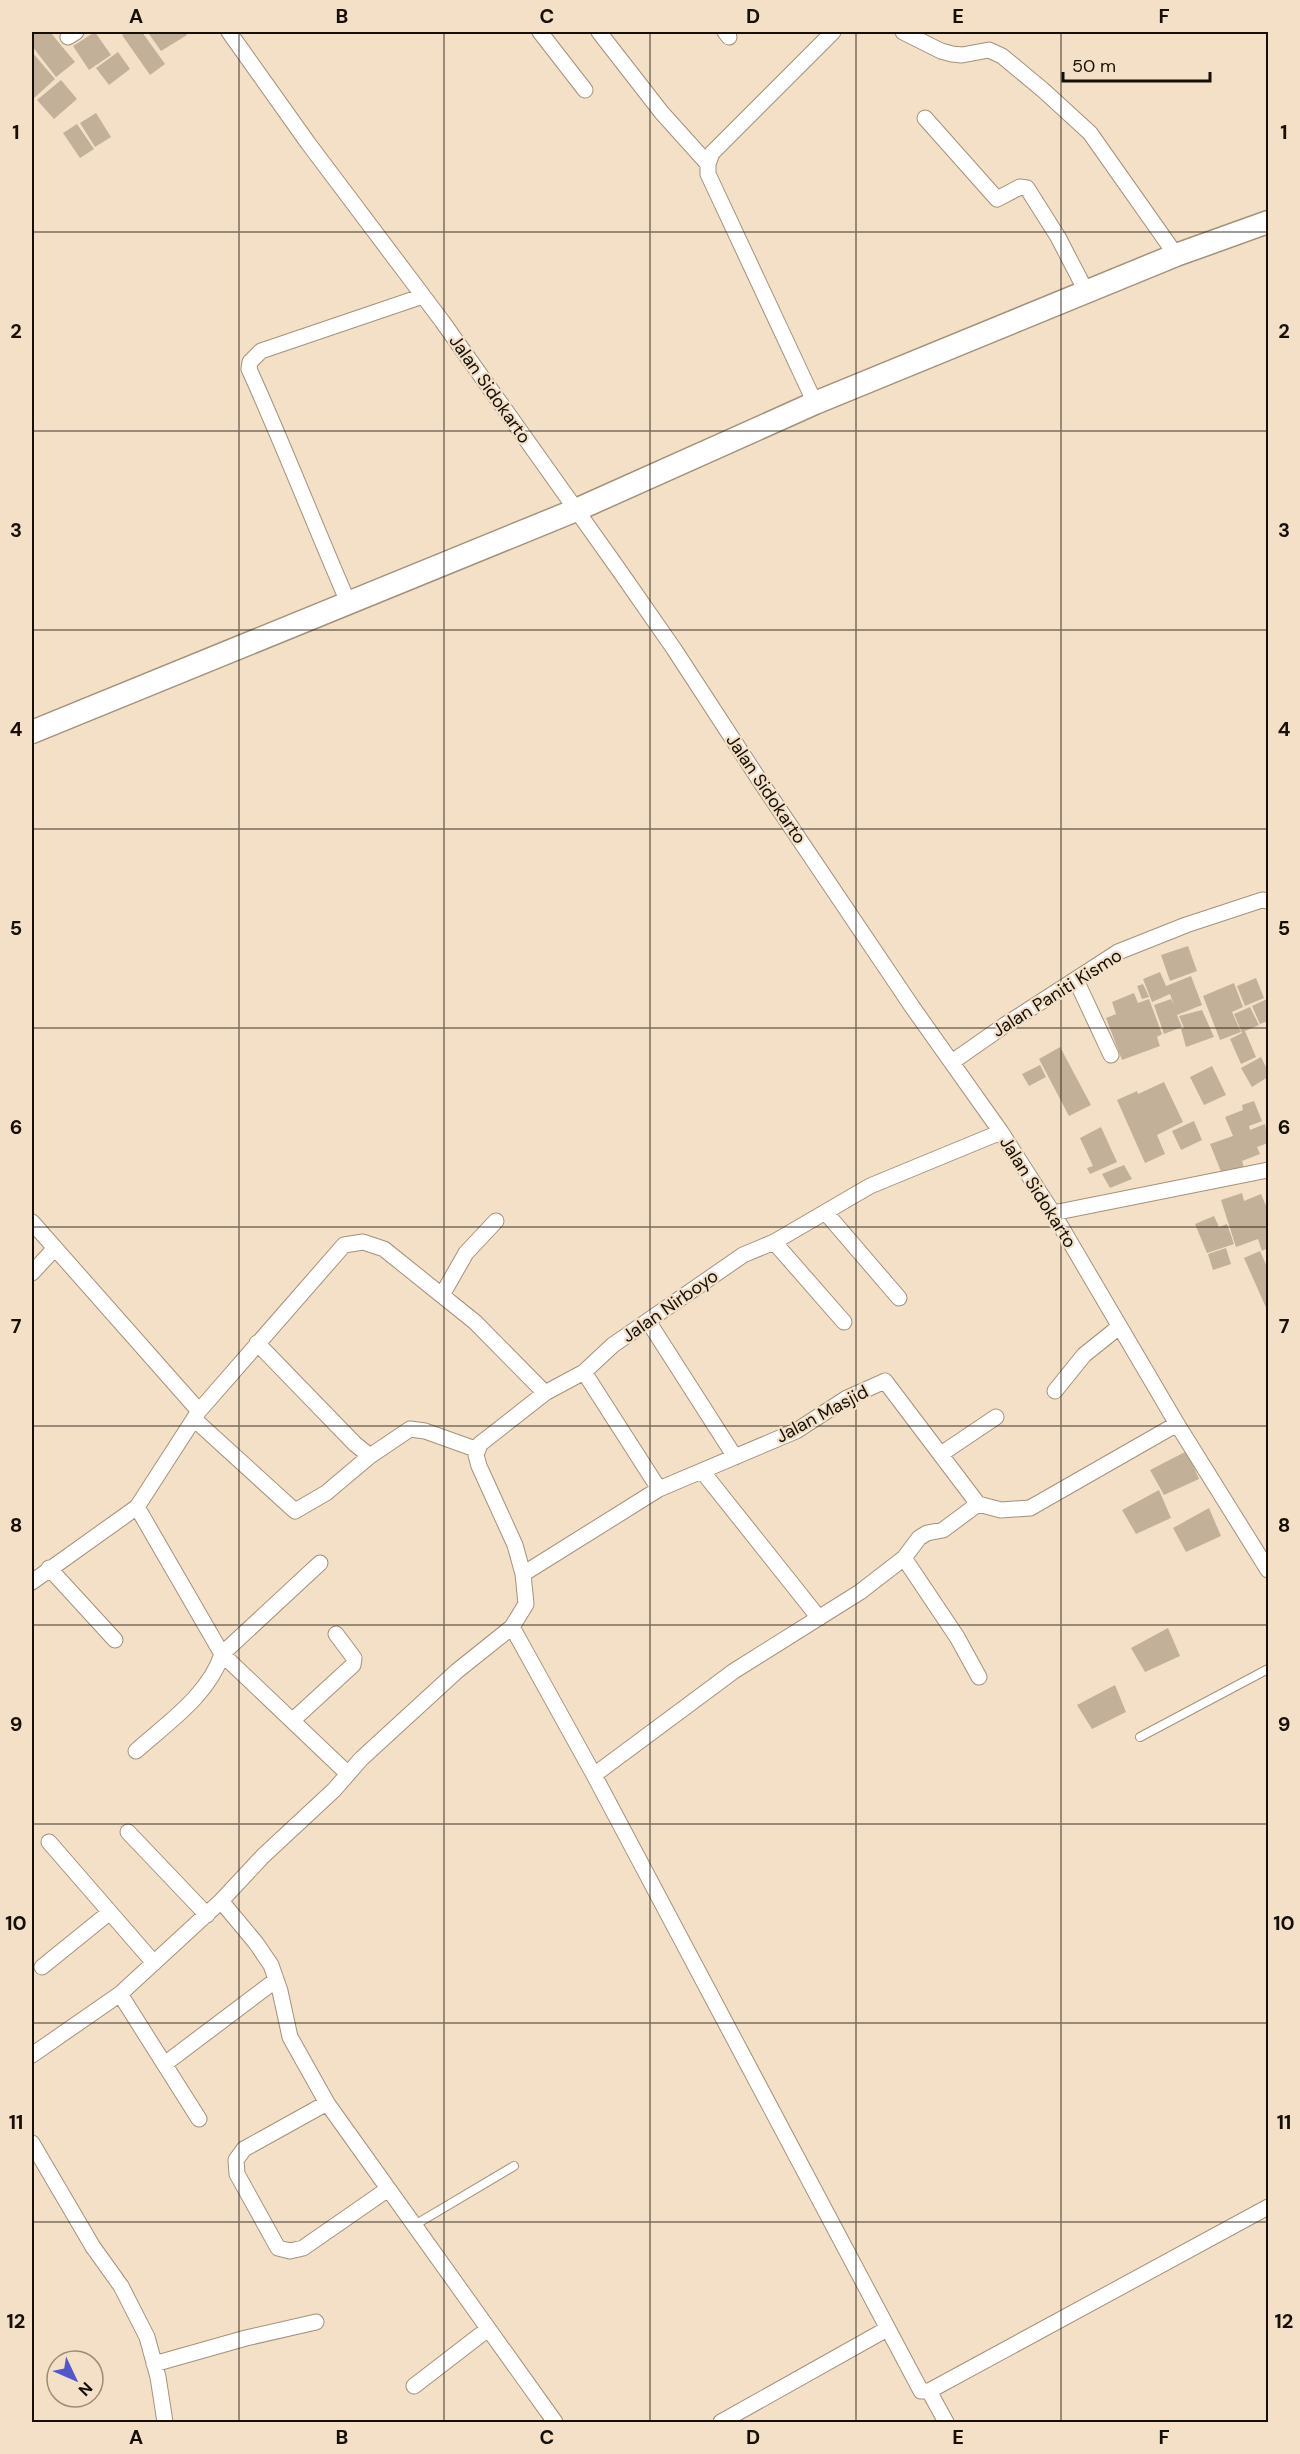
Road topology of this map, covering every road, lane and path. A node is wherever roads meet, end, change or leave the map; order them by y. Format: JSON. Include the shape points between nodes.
{"nodes":[{"id":1,"x":230,"y":32,"type":"edge"},
{"id":2,"x":540,"y":32,"type":"edge"},
{"id":3,"x":599,"y":32,"type":"edge"},
{"id":4,"x":832,"y":32,"type":"edge"},
{"id":5,"x":903,"y":32,"type":"edge"},
{"id":6,"x":585,"y":90,"type":"dead end"},
{"id":7,"x":924,"y":118,"type":"dead end"},
{"id":8,"x":708,"y":164,"type":"junction"},
{"id":9,"x":1269,"y":222,"type":"edge"},
{"id":10,"x":1176,"y":255,"type":"junction"},
{"id":11,"x":1087,"y":292,"type":"junction"},
{"id":12,"x":423,"y":296,"type":"junction"},
{"id":13,"x":815,"y":403,"type":"junction"},
{"id":14,"x":576,"y":510,"type":"junction"},
{"id":15,"x":348,"y":602,"type":"junction"},
{"id":16,"x":32,"y":732,"type":"edge"},
{"id":17,"x":1269,"y":901,"type":"edge"},
{"id":18,"x":1076,"y":980,"type":"junction"},
{"id":19,"x":1111,"y":1055,"type":"dead end"},
{"id":20,"x":952,"y":1062,"type":"junction"},
{"id":21,"x":1001,"y":1131,"type":"junction"},
{"id":22,"x":1269,"y":1170,"type":"edge"},
{"id":23,"x":826,"y":1213,"type":"junction"},
{"id":24,"x":1053,"y":1213,"type":"junction"},
{"id":25,"x":495,"y":1221,"type":"dead end"},
{"id":26,"x":32,"y":1222,"type":"edge"},
{"id":27,"x":774,"y":1242,"type":"junction"},
{"id":28,"x":55,"y":1248,"type":"junction"},
{"id":29,"x":32,"y":1273,"type":"edge"},
{"id":30,"x":442,"y":1295,"type":"junction"},
{"id":31,"x":899,"y":1298,"type":"dead end"},
{"id":32,"x":648,"y":1321,"type":"junction"},
{"id":33,"x":844,"y":1322,"type":"dead end"},
{"id":34,"x":1119,"y":1327,"type":"junction"},
{"id":35,"x":257,"y":1343,"type":"junction"},
{"id":36,"x":584,"y":1372,"type":"junction"},
{"id":37,"x":1055,"y":1390,"type":"dead end"},
{"id":38,"x":545,"y":1393,"type":"junction"},
{"id":39,"x":197,"y":1415,"type":"junction"},
{"id":40,"x":996,"y":1416,"type":"dead end"},
{"id":41,"x":1177,"y":1424,"type":"junction"},
{"id":42,"x":478,"y":1450,"type":"junction"},
{"id":43,"x":941,"y":1454,"type":"junction"},
{"id":44,"x":370,"y":1456,"type":"junction"},
{"id":45,"x":735,"y":1457,"type":"junction"},
{"id":46,"x":702,"y":1471,"type":"junction"},
{"id":47,"x":659,"y":1489,"type":"junction"},
{"id":48,"x":978,"y":1504,"type":"junction"},
{"id":49,"x":137,"y":1507,"type":"junction"},
{"id":50,"x":904,"y":1558,"type":"junction"},
{"id":51,"x":320,"y":1563,"type":"dead end"},
{"id":52,"x":49,"y":1568,"type":"junction"},
{"id":53,"x":1269,"y":1570,"type":"edge"},
{"id":54,"x":523,"y":1574,"type":"junction"},
{"id":55,"x":32,"y":1582,"type":"edge"},
{"id":56,"x":819,"y":1618,"type":"junction"},
{"id":57,"x":512,"y":1627,"type":"junction"},
{"id":58,"x":336,"y":1634,"type":"dead end"},
{"id":59,"x":115,"y":1640,"type":"dead end"},
{"id":60,"x":222,"y":1653,"type":"junction"},
{"id":61,"x":1269,"y":1669,"type":"edge"},
{"id":62,"x":979,"y":1677,"type":"dead end"},
{"id":63,"x":293,"y":1720,"type":"junction"},
{"id":64,"x":1140,"y":1737,"type":"dead end"},
{"id":65,"x":136,"y":1751,"type":"dead end"},
{"id":66,"x":347,"y":1773,"type":"junction"},
{"id":67,"x":594,"y":1775,"type":"junction"},
{"id":68,"x":128,"y":1832,"type":"dead end"},
{"id":69,"x":49,"y":1842,"type":"dead end"},
{"id":70,"x":222,"y":1901,"type":"junction"},
{"id":71,"x":110,"y":1912,"type":"junction"},
{"id":72,"x":207,"y":1915,"type":"junction"},
{"id":73,"x":154,"y":1963,"type":"junction"},
{"id":74,"x":42,"y":1967,"type":"dead end"},
{"id":75,"x":276,"y":1980,"type":"junction"},
{"id":76,"x":120,"y":1994,"type":"junction"},
{"id":77,"x":32,"y":2055,"type":"edge"},
{"id":78,"x":166,"y":2063,"type":"junction"},
{"id":79,"x":327,"y":2103,"type":"junction"},
{"id":80,"x":199,"y":2119,"type":"dead end"},
{"id":81,"x":32,"y":2143,"type":"edge"},
{"id":82,"x":514,"y":2166,"type":"dead end"},
{"id":83,"x":388,"y":2189,"type":"junction"},
{"id":84,"x":1269,"y":2207,"type":"edge"},
{"id":85,"x":413,"y":2226,"type":"junction"},
{"id":86,"x":316,"y":2322,"type":"dead end"},
{"id":87,"x":488,"y":2329,"type":"junction"},
{"id":88,"x":887,"y":2329,"type":"junction"},
{"id":89,"x":154,"y":2364,"type":"junction"},
{"id":90,"x":414,"y":2385,"type":"dead end"},
{"id":91,"x":929,"y":2391,"type":"junction"},
{"id":92,"x":165,"y":2422,"type":"edge"},
{"id":93,"x":555,"y":2422,"type":"edge"},
{"id":94,"x":721,"y":2422,"type":"edge"},
{"id":95,"x":946,"y":2422,"type":"edge"}],
"edges":[{"from":1,"to":12,"type":"street","name":"Jalan Sidokarto"},
{"from":2,"to":6,"type":"street"},
{"from":3,"to":8,"type":"street"},
{"from":4,"to":8,"type":"street","via":[[712,153]]},
{"from":5,"to":10,"type":"street","via":[[952,54],[989,50],[1044,90],[1090,133]]},
{"from":7,"to":11,"type":"street","via":[[997,199],[1027,188]]},
{"from":8,"to":13,"type":"street","via":[[708,174]]},
{"from":9,"to":10,"type":"main road"},
{"from":10,"to":11,"type":"main road"},
{"from":11,"to":13,"type":"main road"},
{"from":12,"to":14,"type":"street","name":"Jalan Sidokarto"},
{"from":12,"to":15,"type":"street","via":[[261,351],[250,362],[249,369]]},
{"from":13,"to":14,"type":"main road"},
{"from":14,"to":15,"type":"main road"},
{"from":14,"to":20,"type":"street","name":"Jalan Sidokarto"},
{"from":15,"to":16,"type":"main road"},
{"from":17,"to":18,"type":"street","name":"Jalan Paniti Kismo","via":[[1262,900],[1118,952]]},
{"from":18,"to":19,"type":"street"},
{"from":18,"to":20,"type":"street","name":"Jalan Paniti Kismo"},
{"from":20,"to":21,"type":"street","name":"Jalan Sidokarto"},
{"from":21,"to":23,"type":"street","name":"Jalan Nirboyo","via":[[870,1186]]},
{"from":21,"to":24,"type":"street","name":"Jalan Sidokarto"},
{"from":22,"to":24,"type":"street"},
{"from":23,"to":27,"type":"street","name":"Jalan Nirboyo"},
{"from":23,"to":31,"type":"street"},
{"from":24,"to":34,"type":"street","name":"Jalan Sidokarto"},
{"from":25,"to":30,"type":"street","via":[[466,1253]]},
{"from":26,"to":28,"type":"street"},
{"from":27,"to":32,"type":"street","name":"Jalan Nirboyo","via":[[743,1255]]},
{"from":27,"to":33,"type":"street"},
{"from":28,"to":29,"type":"street"},
{"from":28,"to":39,"type":"street"},
{"from":30,"to":35,"type":"street","via":[[384,1249],[363,1242],[344,1245]]},
{"from":30,"to":38,"type":"street","via":[[475,1322]]},
{"from":32,"to":36,"type":"street","name":"Jalan Nirboyo","via":[[613,1345]]},
{"from":32,"to":45,"type":"street"},
{"from":34,"to":37,"type":"street","via":[[1084,1355]]},
{"from":34,"to":41,"type":"street","name":"Jalan Sidokarto"},
{"from":35,"to":39,"type":"street"},
{"from":35,"to":44,"type":"street"},
{"from":36,"to":38,"type":"street","name":"Jalan Nirboyo"},
{"from":36,"to":47,"type":"street"},
{"from":38,"to":42,"type":"street","name":"Jalan Nirboyo","via":[[480,1444]]},
{"from":39,"to":44,"type":"street","via":[[295,1511],[326,1493]]},
{"from":39,"to":49,"type":"street"},
{"from":40,"to":43,"type":"street"},
{"from":41,"to":48,"type":"street","via":[[1030,1508],[1001,1509]]},
{"from":41,"to":53,"type":"street","name":"Jalan Sidokarto"},
{"from":42,"to":44,"type":"street","via":[[410,1429]]},
{"from":42,"to":54,"type":"street","via":[[479,1466],[515,1545]]},
{"from":43,"to":45,"type":"street","name":"Jalan Masjid","via":[[885,1381],[847,1398],[796,1431]]},
{"from":43,"to":48,"type":"street","name":"Jalan Masjid"},
{"from":45,"to":46,"type":"street","name":"Jalan Masjid"},
{"from":46,"to":47,"type":"street","name":"Jalan Masjid"},
{"from":46,"to":56,"type":"street"},
{"from":47,"to":54,"type":"street","name":"Jalan Masjid"},
{"from":48,"to":50,"type":"street","via":[[943,1530],[919,1538]]},
{"from":49,"to":52,"type":"street"},
{"from":49,"to":60,"type":"street"},
{"from":50,"to":56,"type":"street"},
{"from":50,"to":62,"type":"street"},
{"from":51,"to":60,"type":"street"},
{"from":52,"to":55,"type":"street"},
{"from":52,"to":59,"type":"street"},
{"from":54,"to":57,"type":"street","via":[[526,1604]]},
{"from":56,"to":67,"type":"street","via":[[734,1671]]},
{"from":57,"to":66,"type":"street","via":[[415,1708]]},
{"from":57,"to":67,"type":"street"},
{"from":58,"to":63,"type":"street","via":[[354,1658],[353,1665]]},
{"from":60,"to":63,"type":"street"},
{"from":60,"to":65,"type":"street","via":[[205,1688]]},
{"from":61,"to":64,"type":"lane"},
{"from":63,"to":66,"type":"street"},
{"from":66,"to":70,"type":"street"},
{"from":67,"to":88,"type":"street"},
{"from":68,"to":72,"type":"street"},
{"from":69,"to":71,"type":"street"},
{"from":70,"to":72,"type":"street"},
{"from":70,"to":75,"type":"street","via":[[256,1943]]},
{"from":71,"to":73,"type":"street"},
{"from":71,"to":74,"type":"street"},
{"from":72,"to":73,"type":"street"},
{"from":73,"to":76,"type":"street"},
{"from":75,"to":78,"type":"street"},
{"from":75,"to":79,"type":"street","via":[[290,2037]]},
{"from":76,"to":77,"type":"street"},
{"from":76,"to":78,"type":"street"},
{"from":78,"to":80,"type":"street"},
{"from":79,"to":83,"type":"street"},
{"from":79,"to":83,"type":"street","via":[[244,2149],[236,2160],[237,2174],[278,2248],[303,2248]]},
{"from":81,"to":89,"type":"street","via":[[93,2247],[121,2286],[147,2337]]},
{"from":82,"to":85,"type":"lane"},
{"from":83,"to":85,"type":"street"},
{"from":84,"to":91,"type":"street"},
{"from":85,"to":87,"type":"street"},
{"from":86,"to":89,"type":"street"},
{"from":87,"to":90,"type":"street"},
{"from":87,"to":93,"type":"street"},
{"from":88,"to":91,"type":"street","via":[[921,2391]]},
{"from":88,"to":94,"type":"street"},
{"from":89,"to":92,"type":"street"},
{"from":91,"to":95,"type":"street"}]}
